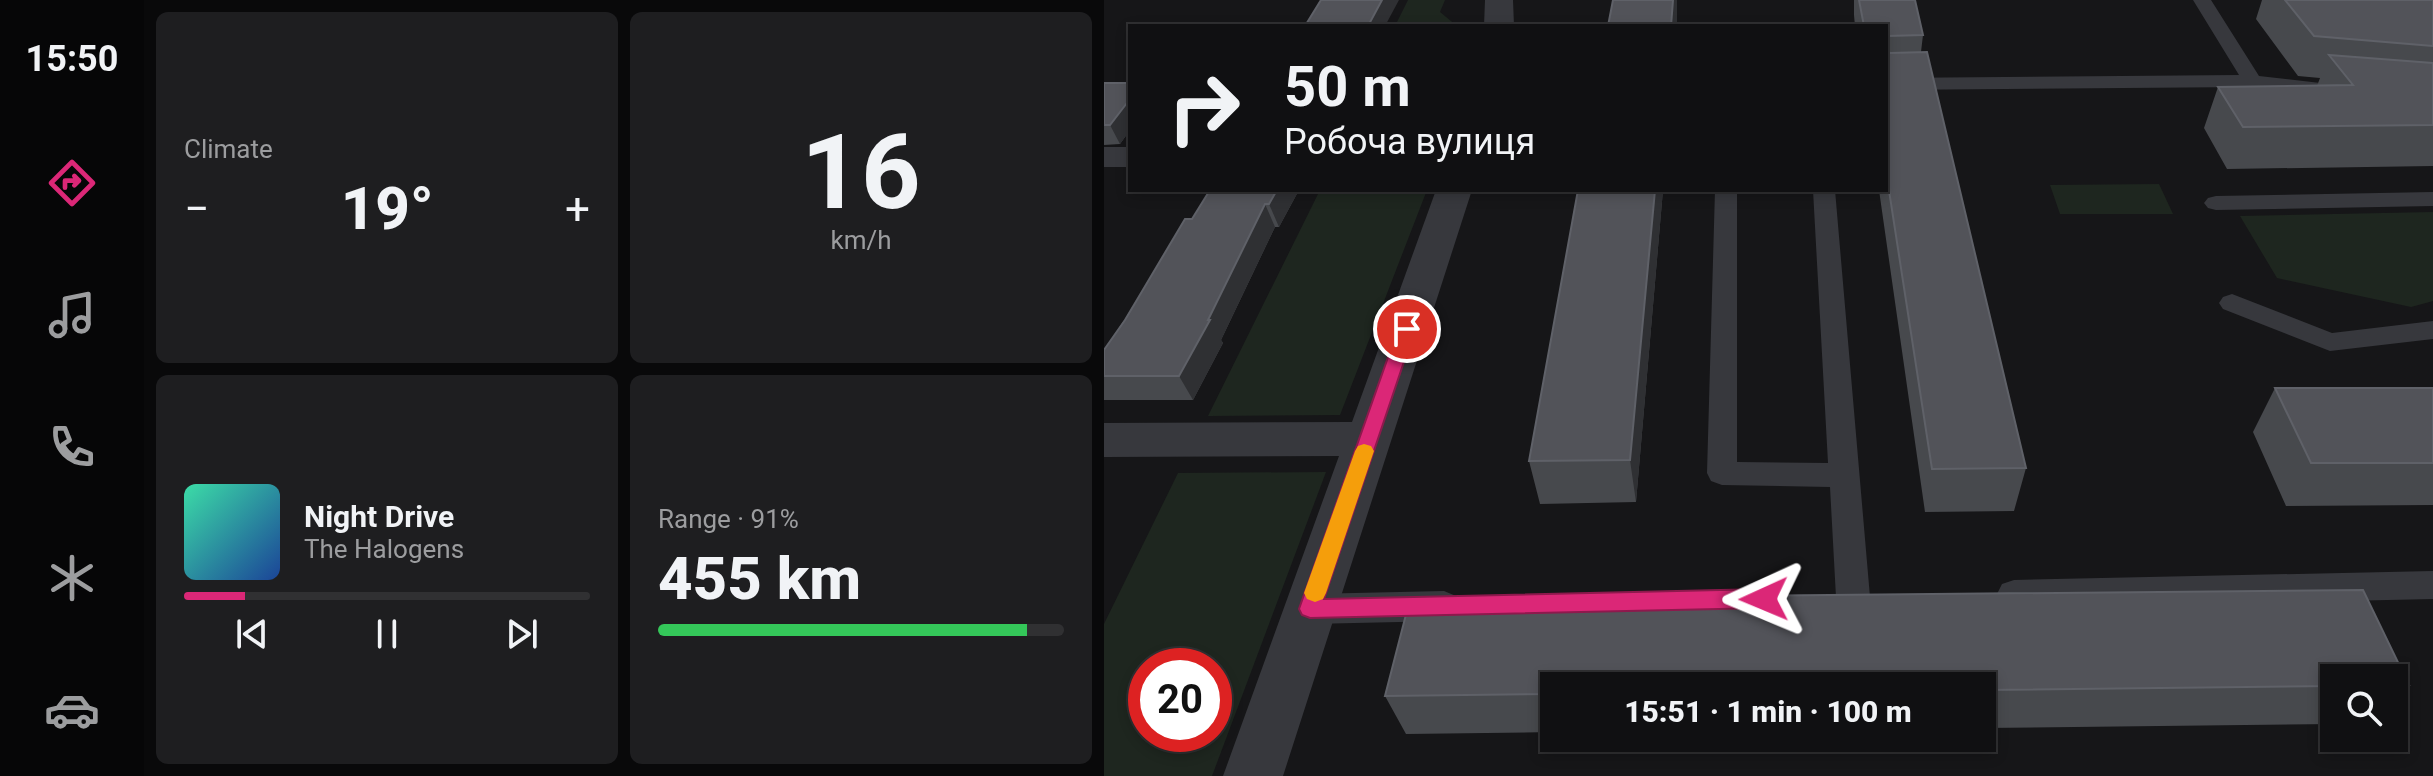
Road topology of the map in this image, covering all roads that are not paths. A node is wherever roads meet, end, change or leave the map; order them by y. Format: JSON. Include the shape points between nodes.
{"nodes":[{"id":1,"x":1499,"y":0,"type":"edge"},
{"id":2,"x":2202,"y":0,"type":"edge"},
{"id":3,"x":1499,"y":24,"type":"edge"},
{"id":4,"x":1888,"y":84,"type":"edge"},
{"id":5,"x":2257,"y":88,"type":"junction"},
{"id":6,"x":2346,"y":91,"type":"edge"},
{"id":7,"x":1104,"y":157,"type":"edge"},
{"id":8,"x":1128,"y":157,"type":"edge"},
{"id":9,"x":1453,"y":192,"type":"edge"},
{"id":10,"x":1726,"y":192,"type":"edge"},
{"id":11,"x":1824,"y":192,"type":"edge"},
{"id":12,"x":2433,"y":199,"type":"edge"},
{"id":13,"x":2216,"y":203,"type":"dead end"},
{"id":14,"x":2232,"y":303,"type":"dead end"},
{"id":15,"x":2433,"y":330,"type":"edge"},
{"id":16,"x":1368,"y":439,"type":"junction"},
{"id":17,"x":1104,"y":440,"type":"edge"},
{"id":18,"x":1845,"y":475,"type":"junction"},
{"id":19,"x":2432,"y":587,"type":"edge"},
{"id":20,"x":1978,"y":594,"type":"edge"},
{"id":21,"x":1853,"y":597,"type":"edge"},
{"id":22,"x":1469,"y":605,"type":"edge"},
{"id":23,"x":1310,"y":609,"type":"junction"},
{"id":24,"x":1253,"y":776,"type":"edge"}],
"edges":[{"from":1,"to":3,"type":"street"},
{"from":2,"to":5,"type":"lane"},
{"from":4,"to":5,"type":"lane"},
{"from":5,"to":6,"type":"lane"},
{"from":7,"to":8,"type":"street"},
{"from":9,"to":16,"type":"street"},
{"from":10,"to":18,"type":"lane","via":[[1722,473]]},
{"from":11,"to":18,"type":"lane"},
{"from":12,"to":13,"type":"lane"},
{"from":14,"to":15,"type":"lane","via":[[2330,342]]},
{"from":16,"to":17,"type":"street"},
{"from":16,"to":23,"type":"street"},
{"from":18,"to":21,"type":"lane"},
{"from":19,"to":20,"type":"lane"},
{"from":22,"to":23,"type":"lane"},
{"from":23,"to":24,"type":"street"}]}
